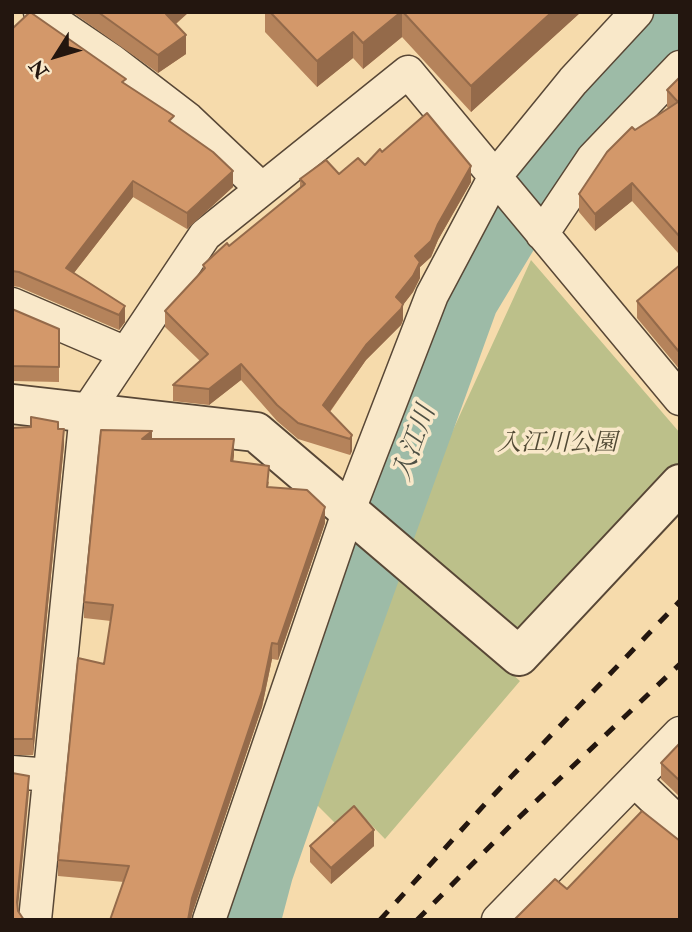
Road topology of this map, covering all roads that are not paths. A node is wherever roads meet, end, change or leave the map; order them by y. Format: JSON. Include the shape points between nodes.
{"nodes":[{"id":1,"x":40,"y":12,"type":"edge"},
{"id":2,"x":637,"y":12,"type":"edge"},
{"id":3,"x":680,"y":67,"type":"edge"},
{"id":4,"x":499,"y":184,"type":"junction"},
{"id":5,"x":262,"y":189,"type":"junction"},
{"id":6,"x":542,"y":234,"type":"junction"},
{"id":7,"x":12,"y":304,"type":"edge"},
{"id":8,"x":126,"y":353,"type":"junction"},
{"id":9,"x":680,"y":399,"type":"edge"},
{"id":10,"x":12,"y":404,"type":"edge"},
{"id":11,"x":86,"y":413,"type":"junction"},
{"id":12,"x":680,"y":484,"type":"edge"},
{"id":13,"x":351,"y":512,"type":"junction"},
{"id":14,"x":680,"y":733,"type":"edge"},
{"id":15,"x":12,"y":772,"type":"edge"},
{"id":16,"x":50,"y":775,"type":"junction"},
{"id":17,"x":634,"y":780,"type":"junction"},
{"id":18,"x":680,"y":824,"type":"edge"},
{"id":19,"x":36,"y":920,"type":"edge"},
{"id":20,"x":209,"y":920,"type":"edge"},
{"id":21,"x":498,"y":920,"type":"edge"}],
"edges":[{"from":1,"to":5,"type":"street","via":[[188,119]]},
{"from":2,"to":4,"type":"street","via":[[573,81]]},
{"from":3,"to":6,"type":"street","via":[[593,158]]},
{"from":4,"to":5,"type":"street","via":[[408,72]]},
{"from":4,"to":6,"type":"street"},
{"from":4,"to":13,"type":"street","via":[[432,295]]},
{"from":5,"to":8,"type":"street","via":[[205,234]]},
{"from":6,"to":9,"type":"street"},
{"from":7,"to":8,"type":"street"},
{"from":8,"to":11,"type":"street"},
{"from":10,"to":11,"type":"street"},
{"from":11,"to":13,"type":"street","via":[[256,432]]},
{"from":11,"to":16,"type":"street"},
{"from":12,"to":13,"type":"street","via":[[519,656]]},
{"from":13,"to":20,"type":"street"},
{"from":14,"to":17,"type":"street"},
{"from":15,"to":16,"type":"street"},
{"from":16,"to":19,"type":"street"},
{"from":17,"to":18,"type":"street"},
{"from":17,"to":21,"type":"street"}]}
